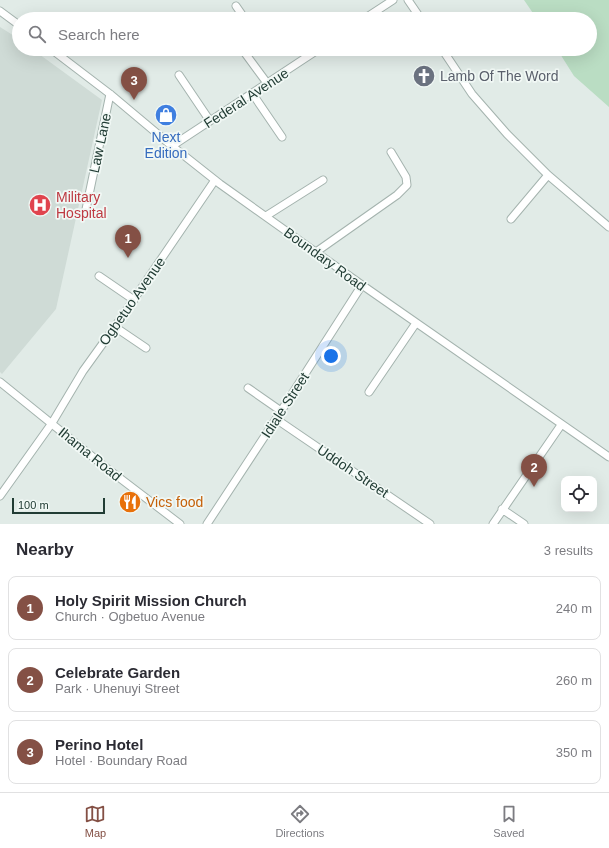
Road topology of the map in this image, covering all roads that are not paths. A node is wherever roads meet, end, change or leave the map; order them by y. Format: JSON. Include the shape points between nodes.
{"nodes":[{"id":1,"x":393,"y":0,"type":"edge"},
{"id":2,"x":408,"y":0,"type":"edge"},
{"id":3,"x":236,"y":6,"type":"dead end"},
{"id":4,"x":0,"y":11,"type":"edge"},
{"id":5,"x":241,"y":12,"type":"edge"},
{"id":6,"x":375,"y":12,"type":"edge"},
{"id":7,"x":416,"y":12,"type":"edge"},
{"id":8,"x":12,"y":20,"type":"edge"},
{"id":9,"x":60,"y":56,"type":"edge"},
{"id":10,"x":247,"y":56,"type":"edge"},
{"id":11,"x":309,"y":56,"type":"edge"},
{"id":12,"x":447,"y":56,"type":"edge"},
{"id":13,"x":179,"y":75,"type":"dead end"},
{"id":14,"x":267,"y":83,"type":"junction"},
{"id":15,"x":252,"y":93,"type":"junction"},
{"id":16,"x":110,"y":94,"type":"junction"},
{"id":17,"x":210,"y":121,"type":"junction"},
{"id":18,"x":282,"y":137,"type":"dead end"},
{"id":19,"x":172,"y":146,"type":"junction"},
{"id":20,"x":391,"y":152,"type":"dead end"},
{"id":21,"x":548,"y":175,"type":"junction"},
{"id":22,"x":215,"y":180,"type":"junction"},
{"id":23,"x":323,"y":180,"type":"dead end"},
{"id":24,"x":85,"y":214,"type":"dead end"},
{"id":25,"x":266,"y":216,"type":"junction"},
{"id":26,"x":511,"y":219,"type":"dead end"},
{"id":27,"x":609,"y":226,"type":"edge"},
{"id":28,"x":316,"y":252,"type":"junction"},
{"id":29,"x":99,"y":276,"type":"dead end"},
{"id":30,"x":362,"y":285,"type":"junction"},
{"id":31,"x":134,"y":300,"type":"junction"},
{"id":32,"x":416,"y":323,"type":"junction"},
{"id":33,"x":115,"y":327,"type":"junction"},
{"id":34,"x":146,"y":348,"type":"dead end"},
{"id":35,"x":0,"y":382,"type":"edge"},
{"id":36,"x":248,"y":388,"type":"dead end"},
{"id":37,"x":369,"y":392,"type":"dead end"},
{"id":38,"x":281,"y":411,"type":"junction"},
{"id":39,"x":276,"y":420,"type":"junction"},
{"id":40,"x":52,"y":423,"type":"junction"},
{"id":41,"x":561,"y":425,"type":"junction"},
{"id":42,"x":609,"y":457,"type":"edge"},
{"id":43,"x":0,"y":496,"type":"edge"},
{"id":44,"x":502,"y":509,"type":"junction"},
{"id":45,"x":180,"y":524,"type":"edge"},
{"id":46,"x":207,"y":524,"type":"edge"},
{"id":47,"x":430,"y":524,"type":"edge"},
{"id":48,"x":493,"y":524,"type":"edge"},
{"id":49,"x":524,"y":524,"type":"edge"}],
"edges":[{"from":1,"to":6,"type":"street"},
{"from":2,"to":7,"type":"street"},
{"from":3,"to":5,"type":"street"},
{"from":4,"to":8,"type":"street"},
{"from":9,"to":16,"type":"street","name":"Boundary Road"},
{"from":10,"to":14,"type":"street"},
{"from":11,"to":14,"type":"street","name":"Federal Avenue"},
{"from":12,"to":21,"type":"street","via":[[472,94]]},
{"from":13,"to":17,"type":"street"},
{"from":14,"to":15,"type":"street","name":"Federal Avenue"},
{"from":15,"to":17,"type":"street","name":"Federal Avenue"},
{"from":15,"to":18,"type":"street"},
{"from":16,"to":19,"type":"street","name":"Boundary Road"},
{"from":16,"to":24,"type":"street","name":"Law Lane"},
{"from":17,"to":19,"type":"street","name":"Federal Avenue"},
{"from":19,"to":22,"type":"street","name":"Boundary Road"},
{"from":20,"to":28,"type":"street","via":[[406,177],[407,185],[397,195]]},
{"from":21,"to":26,"type":"street"},
{"from":21,"to":27,"type":"street"},
{"from":22,"to":25,"type":"street","name":"Boundary Road"},
{"from":22,"to":31,"type":"street","name":"Ogbetuo Avenue"},
{"from":23,"to":25,"type":"street"},
{"from":25,"to":28,"type":"street","name":"Boundary Road"},
{"from":28,"to":30,"type":"street","name":"Boundary Road"},
{"from":29,"to":31,"type":"street"},
{"from":30,"to":32,"type":"street","name":"Boundary Road"},
{"from":30,"to":38,"type":"street","name":"Idiale Street"},
{"from":31,"to":33,"type":"street","name":"Ogbetuo Avenue"},
{"from":32,"to":37,"type":"street"},
{"from":32,"to":41,"type":"street","name":"Boundary Road"},
{"from":33,"to":34,"type":"street"},
{"from":33,"to":40,"type":"street","name":"Ogbetuo Avenue","via":[[83,371]]},
{"from":35,"to":40,"type":"street","name":"Ihama Road"},
{"from":36,"to":38,"type":"street"},
{"from":38,"to":39,"type":"street","name":"Idiale Street"},
{"from":39,"to":46,"type":"street","name":"Idiale Street"},
{"from":39,"to":47,"type":"street","name":"Uddoh Street"},
{"from":40,"to":43,"type":"street","name":"Ogbetuo Avenue"},
{"from":40,"to":45,"type":"street","name":"Ihama Road"},
{"from":41,"to":42,"type":"street","name":"Boundary Road"},
{"from":41,"to":44,"type":"street"},
{"from":44,"to":48,"type":"street"},
{"from":44,"to":49,"type":"street"}]}
